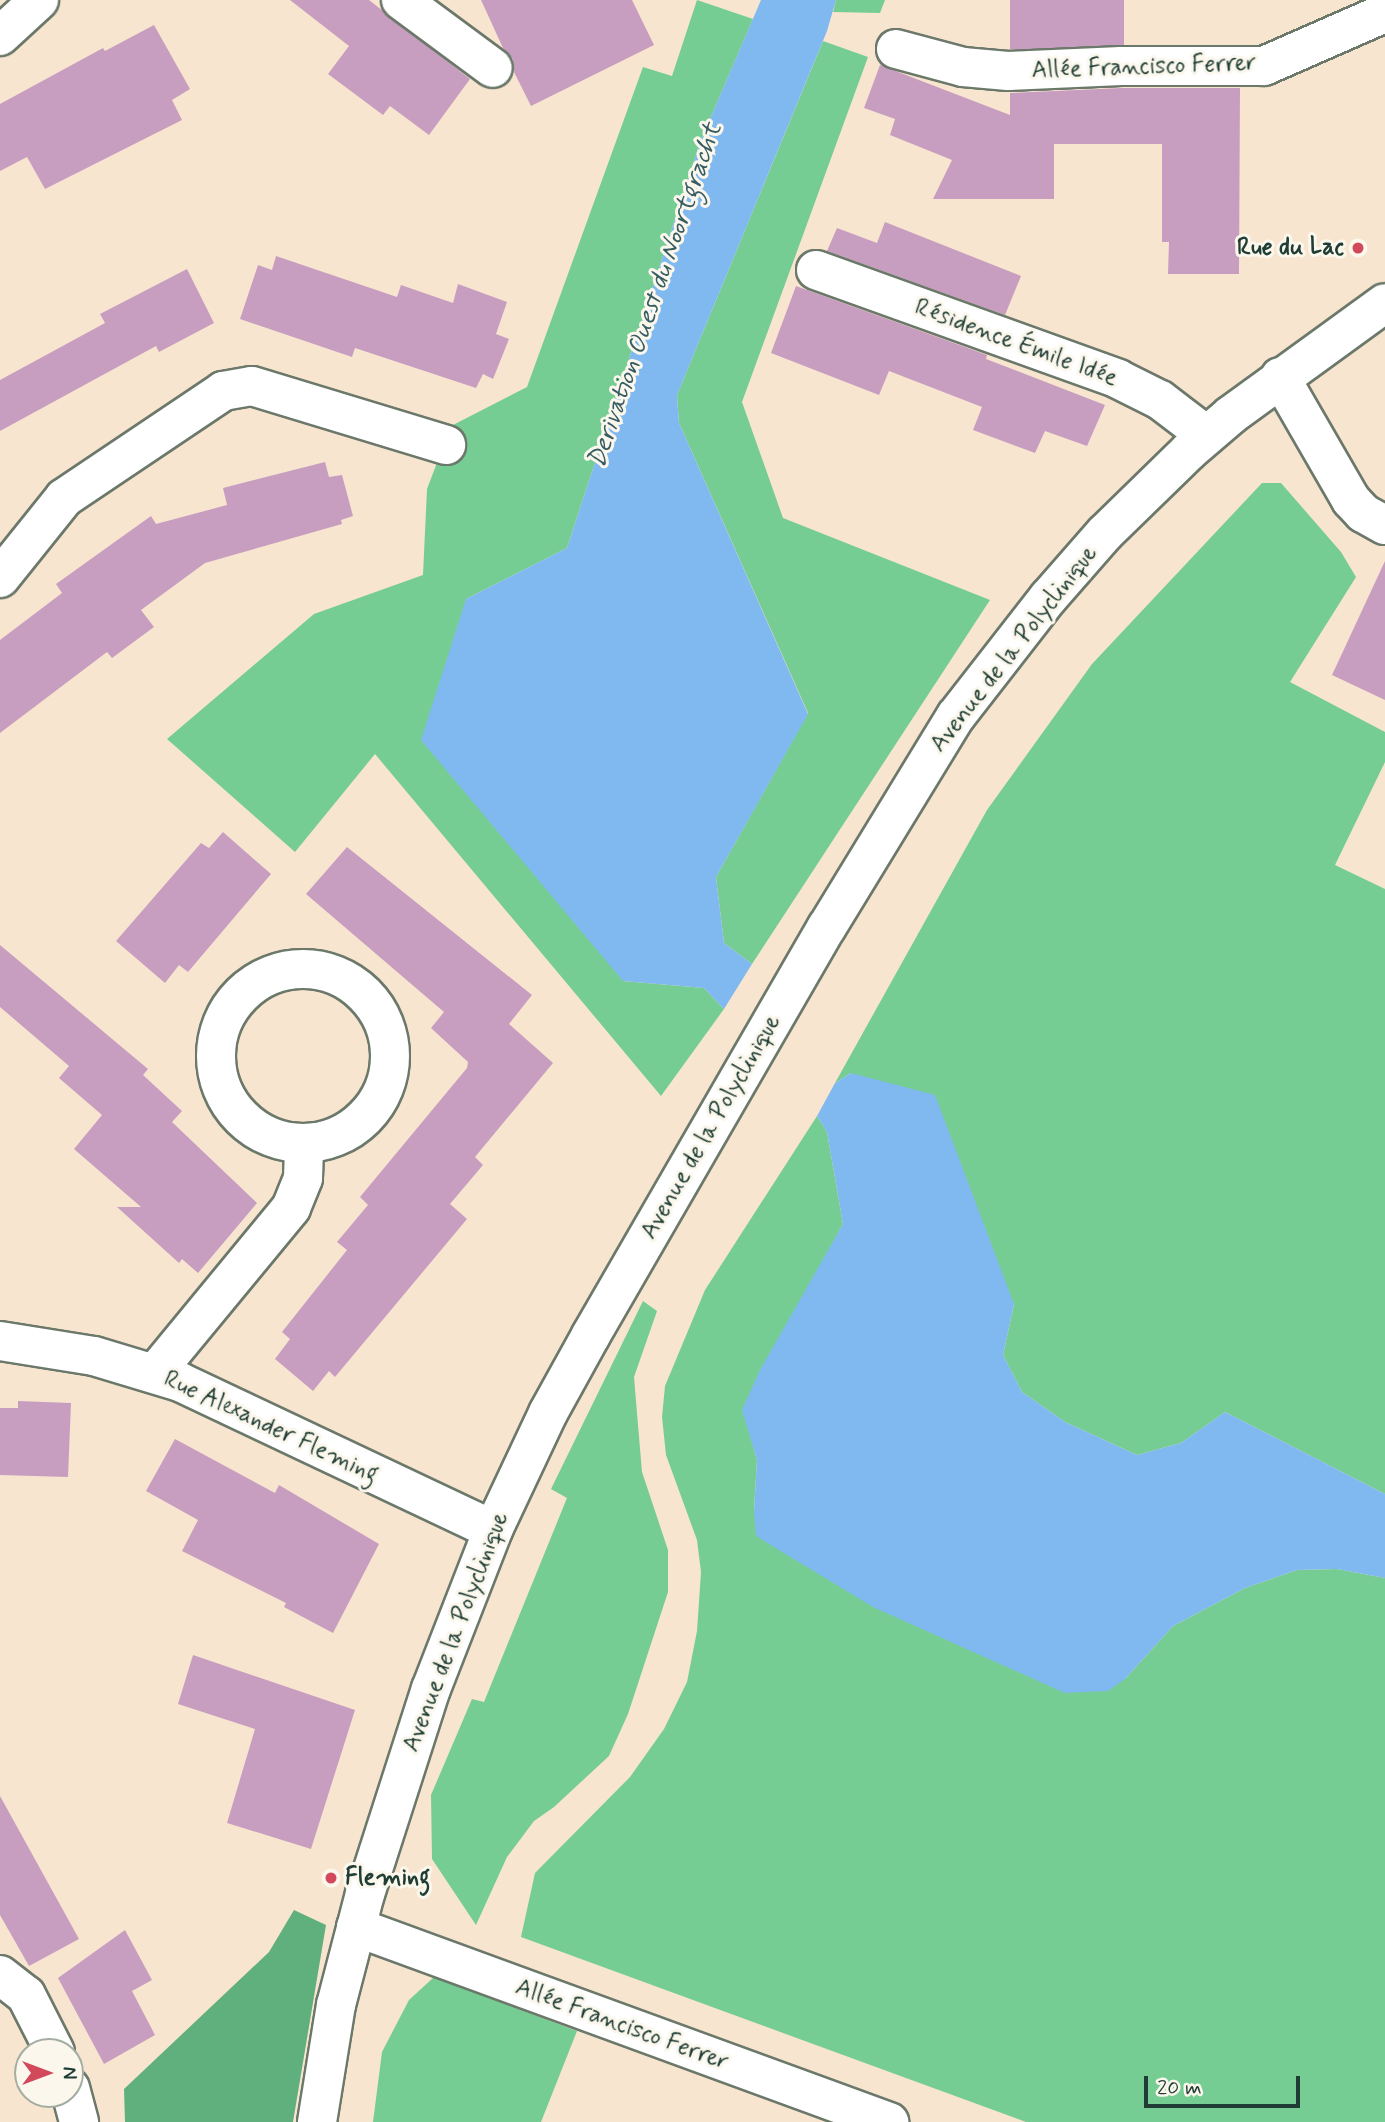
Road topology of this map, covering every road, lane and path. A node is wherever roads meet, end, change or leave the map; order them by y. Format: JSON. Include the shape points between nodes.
{"nodes":[{"id":1,"x":39,"y":0,"type":"edge"},
{"id":2,"x":401,"y":0,"type":"edge"},
{"id":3,"x":1385,"y":13,"type":"edge"},
{"id":4,"x":0,"y":36,"type":"edge"},
{"id":5,"x":896,"y":49,"type":"dead end"},
{"id":6,"x":493,"y":68,"type":"dead end"},
{"id":7,"x":816,"y":270,"type":"dead end"},
{"id":8,"x":1385,"y":303,"type":"edge"},
{"id":9,"x":1280,"y":377,"type":"junction"},
{"id":10,"x":1206,"y":435,"type":"junction"},
{"id":11,"x":446,"y":445,"type":"dead end"},
{"id":12,"x":1385,"y":524,"type":"edge"},
{"id":13,"x":0,"y":578,"type":"edge"},
{"id":14,"x":304,"y":1143,"type":"junction"},
{"id":15,"x":0,"y":1341,"type":"edge"},
{"id":16,"x":155,"y":1373,"type":"junction"},
{"id":17,"x":493,"y":1530,"type":"junction"},
{"id":18,"x":356,"y":1927,"type":"junction"},
{"id":19,"x":0,"y":1975,"type":"edge"},
{"id":20,"x":48,"y":2038,"type":"edge"},
{"id":21,"x":317,"y":2122,"type":"edge"},
{"id":22,"x":889,"y":2122,"type":"edge"}],
"edges":[{"from":1,"to":4,"type":"street"},
{"from":2,"to":6,"type":"street"},
{"from":3,"to":5,"type":"street","name":"Allée Francisco Ferrer","via":[[1264,66],[1008,71],[963,68]]},
{"from":7,"to":10,"type":"street","name":"Résidence Émile Idée","via":[[1118,379],[1160,400]]},
{"from":8,"to":9,"type":"street","name":"Avenue de la Polyclinique"},
{"from":9,"to":10,"type":"street","name":"Avenue de la Polyclinique"},
{"from":9,"to":12,"type":"street","via":[[1352,500],[1363,513]]},
{"from":10,"to":17,"type":"street","name":"Avenue de la Polyclinique","via":[[1125,511],[1048,598],[936,747],[591,1335]]},
{"from":11,"to":13,"type":"street","via":[[265,389],[252,386],[223,391],[64,498]]},
{"from":14,"to":14,"type":"street","via":[[340,1135],[368,1113],[386,1082],[389,1046],[378,1013],[354,986],[321,972],[297,970],[262,979],[235,1002],[223,1022],[216,1057],[223,1090],[242,1119],[271,1137]]},
{"from":14,"to":16,"type":"street","via":[[303,1178],[291,1208]]},
{"from":15,"to":16,"type":"street","name":"Rue Alexander Fleming","via":[[58,1349]]},
{"from":16,"to":17,"type":"street","name":"Rue Alexander Fleming","via":[[235,1406]]},
{"from":17,"to":18,"type":"street","name":"Avenue de la Polyclinique","via":[[418,1729]]},
{"from":18,"to":21,"type":"street","name":"Avenue de la Polyclinique","via":[[336,2005]]},
{"from":18,"to":22,"type":"street","name":"Allée Francisco Ferrer"},
{"from":19,"to":20,"type":"street","via":[[26,1995]]}]}
